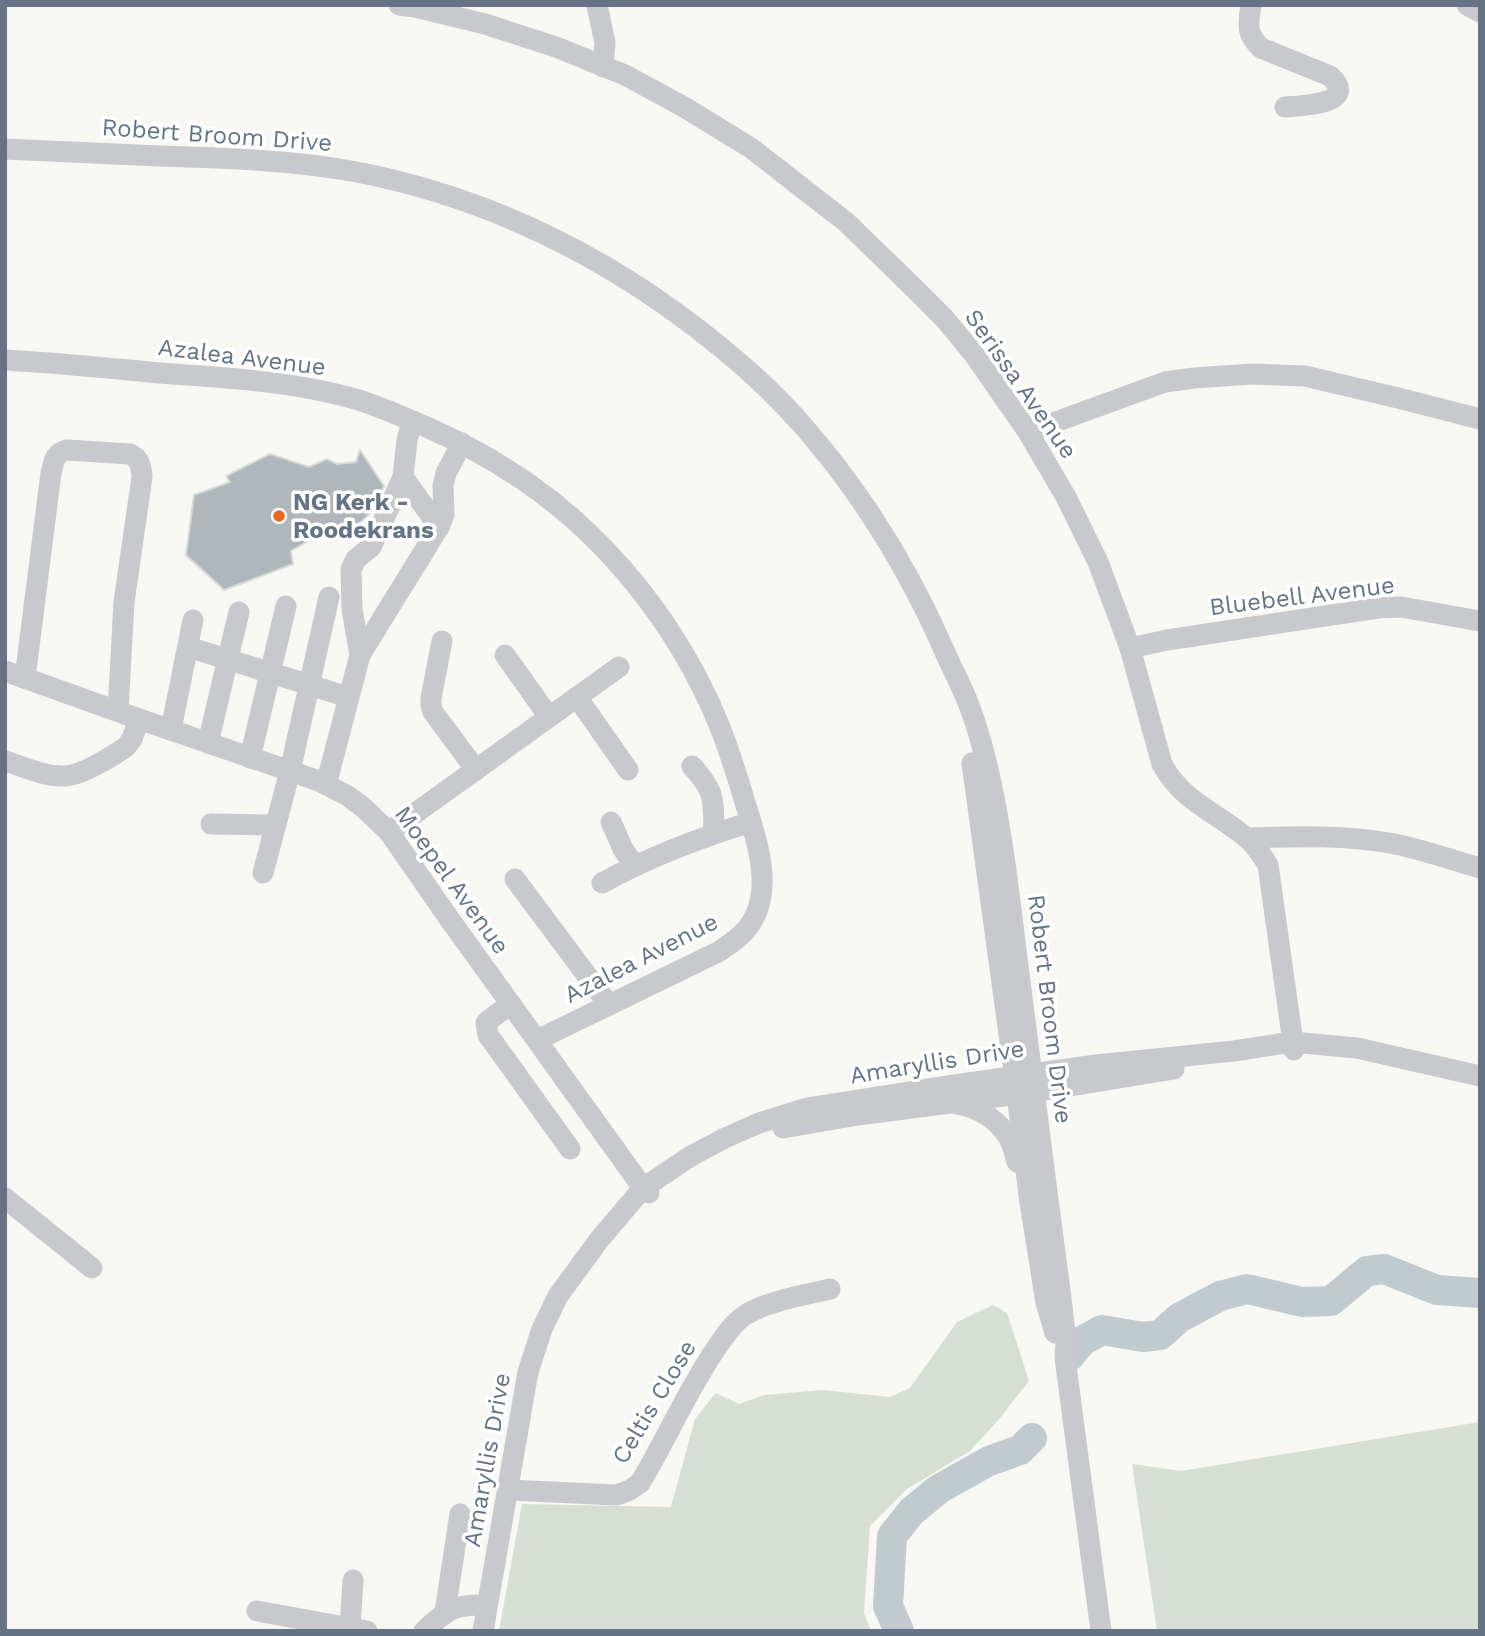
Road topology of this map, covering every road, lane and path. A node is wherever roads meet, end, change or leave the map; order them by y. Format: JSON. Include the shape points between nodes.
{"nodes":[{"id":1,"x":399,"y":5,"type":"edge"},
{"id":2,"x":597,"y":5,"type":"edge"},
{"id":3,"x":1251,"y":5,"type":"edge"},
{"id":4,"x":1467,"y":5,"type":"edge"},
{"id":5,"x":1480,"y":12,"type":"edge"},
{"id":6,"x":603,"y":66,"type":"junction"},
{"id":7,"x":1285,"y":107,"type":"dead end"},
{"id":8,"x":11,"y":150,"type":"edge"},
{"id":9,"x":5,"y":360,"type":"edge"},
{"id":10,"x":1480,"y":419,"type":"edge"},
{"id":11,"x":412,"y":421,"type":"junction"},
{"id":12,"x":1028,"y":432,"type":"junction"},
{"id":13,"x":462,"y":443,"type":"junction"},
{"id":14,"x":403,"y":477,"type":"junction"},
{"id":15,"x":439,"y":527,"type":"junction"},
{"id":16,"x":330,"y":597,"type":"dead end"},
{"id":17,"x":286,"y":606,"type":"dead end"},
{"id":18,"x":239,"y":612,"type":"dead end"},
{"id":19,"x":193,"y":620,"type":"dead end"},
{"id":20,"x":1480,"y":621,"type":"edge"},
{"id":21,"x":442,"y":641,"type":"dead end"},
{"id":22,"x":188,"y":647,"type":"junction"},
{"id":23,"x":1130,"y":648,"type":"junction"},
{"id":24,"x":360,"y":655,"type":"junction"},
{"id":25,"x":505,"y":656,"type":"dead end"},
{"id":26,"x":228,"y":659,"type":"junction"},
{"id":27,"x":619,"y":667,"type":"dead end"},
{"id":28,"x":5,"y":671,"type":"edge"},
{"id":29,"x":270,"y":672,"type":"junction"},
{"id":30,"x":26,"y":678,"type":"junction"},
{"id":31,"x":310,"y":685,"type":"junction"},
{"id":32,"x":348,"y":697,"type":"junction"},
{"id":33,"x":577,"y":697,"type":"junction"},
{"id":34,"x":118,"y":711,"type":"junction"},
{"id":35,"x":549,"y":717,"type":"junction"},
{"id":36,"x":139,"y":719,"type":"junction"},
{"id":37,"x":171,"y":730,"type":"junction"},
{"id":38,"x":208,"y":743,"type":"junction"},
{"id":39,"x":250,"y":758,"type":"junction"},
{"id":40,"x":5,"y":761,"type":"edge"},
{"id":41,"x":692,"y":766,"type":"dead end"},
{"id":42,"x":476,"y":770,"type":"junction"},
{"id":43,"x":628,"y":770,"type":"dead end"},
{"id":44,"x":290,"y":771,"type":"junction"},
{"id":45,"x":326,"y":785,"type":"junction"},
{"id":46,"x":611,"y":822,"type":"dead end"},
{"id":47,"x":751,"y":822,"type":"junction"},
{"id":48,"x":211,"y":824,"type":"dead end"},
{"id":49,"x":275,"y":825,"type":"junction"},
{"id":50,"x":389,"y":832,"type":"junction"},
{"id":51,"x":713,"y":833,"type":"junction"},
{"id":52,"x":1247,"y":838,"type":"junction"},
{"id":53,"x":634,"y":865,"type":"junction"},
{"id":54,"x":1480,"y":868,"type":"edge"},
{"id":55,"x":263,"y":873,"type":"dead end"},
{"id":56,"x":514,"y":879,"type":"dead end"},
{"id":57,"x":602,"y":883,"type":"dead end"},
{"id":58,"x":511,"y":1004,"type":"junction"},
{"id":59,"x":609,"y":1005,"type":"junction"},
{"id":60,"x":537,"y":1040,"type":"junction"},
{"id":61,"x":1293,"y":1046,"type":"junction"},
{"id":62,"x":1480,"y":1076,"type":"edge"},
{"id":63,"x":1024,"y":1084,"type":"junction"},
{"id":64,"x":950,"y":1103,"type":"junction"},
{"id":65,"x":570,"y":1149,"type":"dead end"},
{"id":66,"x":641,"y":1194,"type":"junction"},
{"id":67,"x":1029,"y":1196,"type":"junction"},
{"id":68,"x":5,"y":1198,"type":"edge"},
{"id":69,"x":92,"y":1268,"type":"dead end"},
{"id":70,"x":830,"y":1289,"type":"dead end"},
{"id":71,"x":1065,"y":1358,"type":"junction"},
{"id":72,"x":508,"y":1490,"type":"junction"},
{"id":73,"x":460,"y":1514,"type":"dead end"},
{"id":74,"x":354,"y":1580,"type":"dead end"},
{"id":75,"x":487,"y":1605,"type":"junction"},
{"id":76,"x":257,"y":1611,"type":"dead end"},
{"id":77,"x":445,"y":1612,"type":"junction"},
{"id":78,"x":359,"y":1629,"type":"edge"},
{"id":79,"x":424,"y":1631,"type":"edge"},
{"id":80,"x":483,"y":1631,"type":"edge"},
{"id":81,"x":1101,"y":1631,"type":"edge"}],
"edges":[{"from":1,"to":6,"type":"street","name":"Serissa Avenue","via":[[485,24]]},
{"from":2,"to":6,"type":"street","via":[[605,43]]},
{"from":3,"to":7,"type":"street","via":[[1248,22],[1253,41],[1330,76],[1338,86],[1331,100]]},
{"from":4,"to":5,"type":"street"},
{"from":6,"to":12,"type":"street","name":"Serissa Avenue","via":[[751,148],[846,222],[944,318]]},
{"from":8,"to":63,"type":"street","name":"Robert Broom Drive","via":[[256,159],[409,184],[484,208],[600,262],[673,309],[773,393],[870,513],[897,555],[954,673]]},
{"from":9,"to":11,"type":"street","name":"Azalea Avenue","via":[[281,383],[350,397]]},
{"from":10,"to":12,"type":"street","via":[[1305,376],[1252,374],[1165,382]]},
{"from":11,"to":13,"type":"street","name":"Azalea Avenue"},
{"from":11,"to":14,"type":"street"},
{"from":12,"to":23,"type":"street","name":"Serissa Avenue","via":[[1098,562]]},
{"from":13,"to":15,"type":"street","via":[[446,473]]},
{"from":13,"to":47,"type":"street","name":"Azalea Avenue","via":[[534,487],[564,512],[647,600],[707,697]]},
{"from":14,"to":15,"type":"street"},
{"from":14,"to":24,"type":"street","via":[[371,547],[351,569]]},
{"from":15,"to":24,"type":"street"},
{"from":16,"to":31,"type":"street"},
{"from":17,"to":29,"type":"street"},
{"from":18,"to":26,"type":"street"},
{"from":19,"to":22,"type":"street"},
{"from":20,"to":23,"type":"street","name":"Bluebell Avenue","via":[[1401,607],[1378,608]]},
{"from":21,"to":42,"type":"street","via":[[431,705]]},
{"from":22,"to":26,"type":"street"},
{"from":22,"to":37,"type":"street"},
{"from":23,"to":52,"type":"street","name":"Serissa Avenue","via":[[1169,777]]},
{"from":24,"to":32,"type":"street"},
{"from":25,"to":35,"type":"street"},
{"from":26,"to":29,"type":"street"},
{"from":26,"to":38,"type":"street"},
{"from":27,"to":33,"type":"street"},
{"from":28,"to":30,"type":"street","name":"Moepel Avenue"},
{"from":29,"to":31,"type":"street"},
{"from":29,"to":39,"type":"street"},
{"from":30,"to":34,"type":"street","name":"Moepel Avenue"},
{"from":30,"to":34,"type":"street","via":[[56,456],[67,450],[130,454],[139,461],[142,477],[124,601]]},
{"from":31,"to":32,"type":"street"},
{"from":31,"to":44,"type":"street"},
{"from":32,"to":45,"type":"street"},
{"from":33,"to":35,"type":"street"},
{"from":33,"to":43,"type":"street"},
{"from":34,"to":36,"type":"street","name":"Moepel Avenue"},
{"from":35,"to":42,"type":"street"},
{"from":36,"to":37,"type":"street","name":"Moepel Avenue"},
{"from":36,"to":40,"type":"street","via":[[126,747],[73,774],[58,776]]},
{"from":37,"to":38,"type":"street","name":"Moepel Avenue"},
{"from":38,"to":39,"type":"street","name":"Moepel Avenue"},
{"from":39,"to":44,"type":"street","name":"Moepel Avenue"},
{"from":41,"to":51,"type":"street","via":[[712,794]]},
{"from":42,"to":50,"type":"street"},
{"from":44,"to":45,"type":"street","name":"Moepel Avenue"},
{"from":44,"to":49,"type":"street"},
{"from":45,"to":50,"type":"street","name":"Moepel Avenue","via":[[365,808]]},
{"from":46,"to":53,"type":"street"},
{"from":47,"to":51,"type":"street"},
{"from":47,"to":59,"type":"street","name":"Azalea Avenue","via":[[762,889],[746,930],[718,952]]},
{"from":48,"to":49,"type":"street"},
{"from":49,"to":55,"type":"street"},
{"from":50,"to":58,"type":"street","name":"Moepel Avenue"},
{"from":51,"to":53,"type":"street"},
{"from":52,"to":54,"type":"street","via":[[1366,840]]},
{"from":52,"to":61,"type":"street","name":"Serissa Avenue","via":[[1268,865]]},
{"from":53,"to":57,"type":"street"},
{"from":56,"to":59,"type":"street"},
{"from":58,"to":60,"type":"street","name":"Moepel Avenue"},
{"from":58,"to":65,"type":"street","via":[[486,1023],[488,1035]]},
{"from":59,"to":60,"type":"street","name":"Azalea Avenue"},
{"from":60,"to":66,"type":"street","name":"Moepel Avenue"},
{"from":61,"to":62,"type":"street","name":"Amaryllis Drive","via":[[1357,1048]]},
{"from":61,"to":63,"type":"street","name":"Amaryllis Drive","via":[[1137,1060]]},
{"from":63,"to":64,"type":"street","name":"Amaryllis Drive"},
{"from":63,"to":66,"type":"street","name":"Amaryllis Drive","via":[[788,1113],[691,1156]]},
{"from":63,"to":67,"type":"street","name":"Robert Broom Drive"},
{"from":63,"to":71,"type":"street","name":"Robert Broom Drive","via":[[1061,1298]]},
{"from":64,"to":66,"type":"street","name":"Amaryllis Drive","via":[[757,1134]]},
{"from":64,"to":67,"type":"street","via":[[978,1111],[1002,1129]]},
{"from":66,"to":72,"type":"street","name":"Amaryllis Drive","via":[[598,1240],[558,1296],[542,1329],[528,1372]]},
{"from":67,"to":71,"type":"street","name":"Robert Broom Drive","via":[[1046,1303]]},
{"from":68,"to":69,"type":"street"},
{"from":70,"to":72,"type":"street","name":"Celtis Close","via":[[764,1307],[735,1323],[702,1369],[640,1483],[630,1490],[617,1495]]},
{"from":71,"to":81,"type":"street","name":"Robert Broom Drive"},
{"from":72,"to":75,"type":"street","name":"Amaryllis Drive"},
{"from":73,"to":77,"type":"street"},
{"from":74,"to":78,"type":"street"},
{"from":75,"to":77,"type":"street"},
{"from":75,"to":80,"type":"street","name":"Amaryllis Drive"},
{"from":76,"to":78,"type":"street"},
{"from":77,"to":79,"type":"street"}]}
